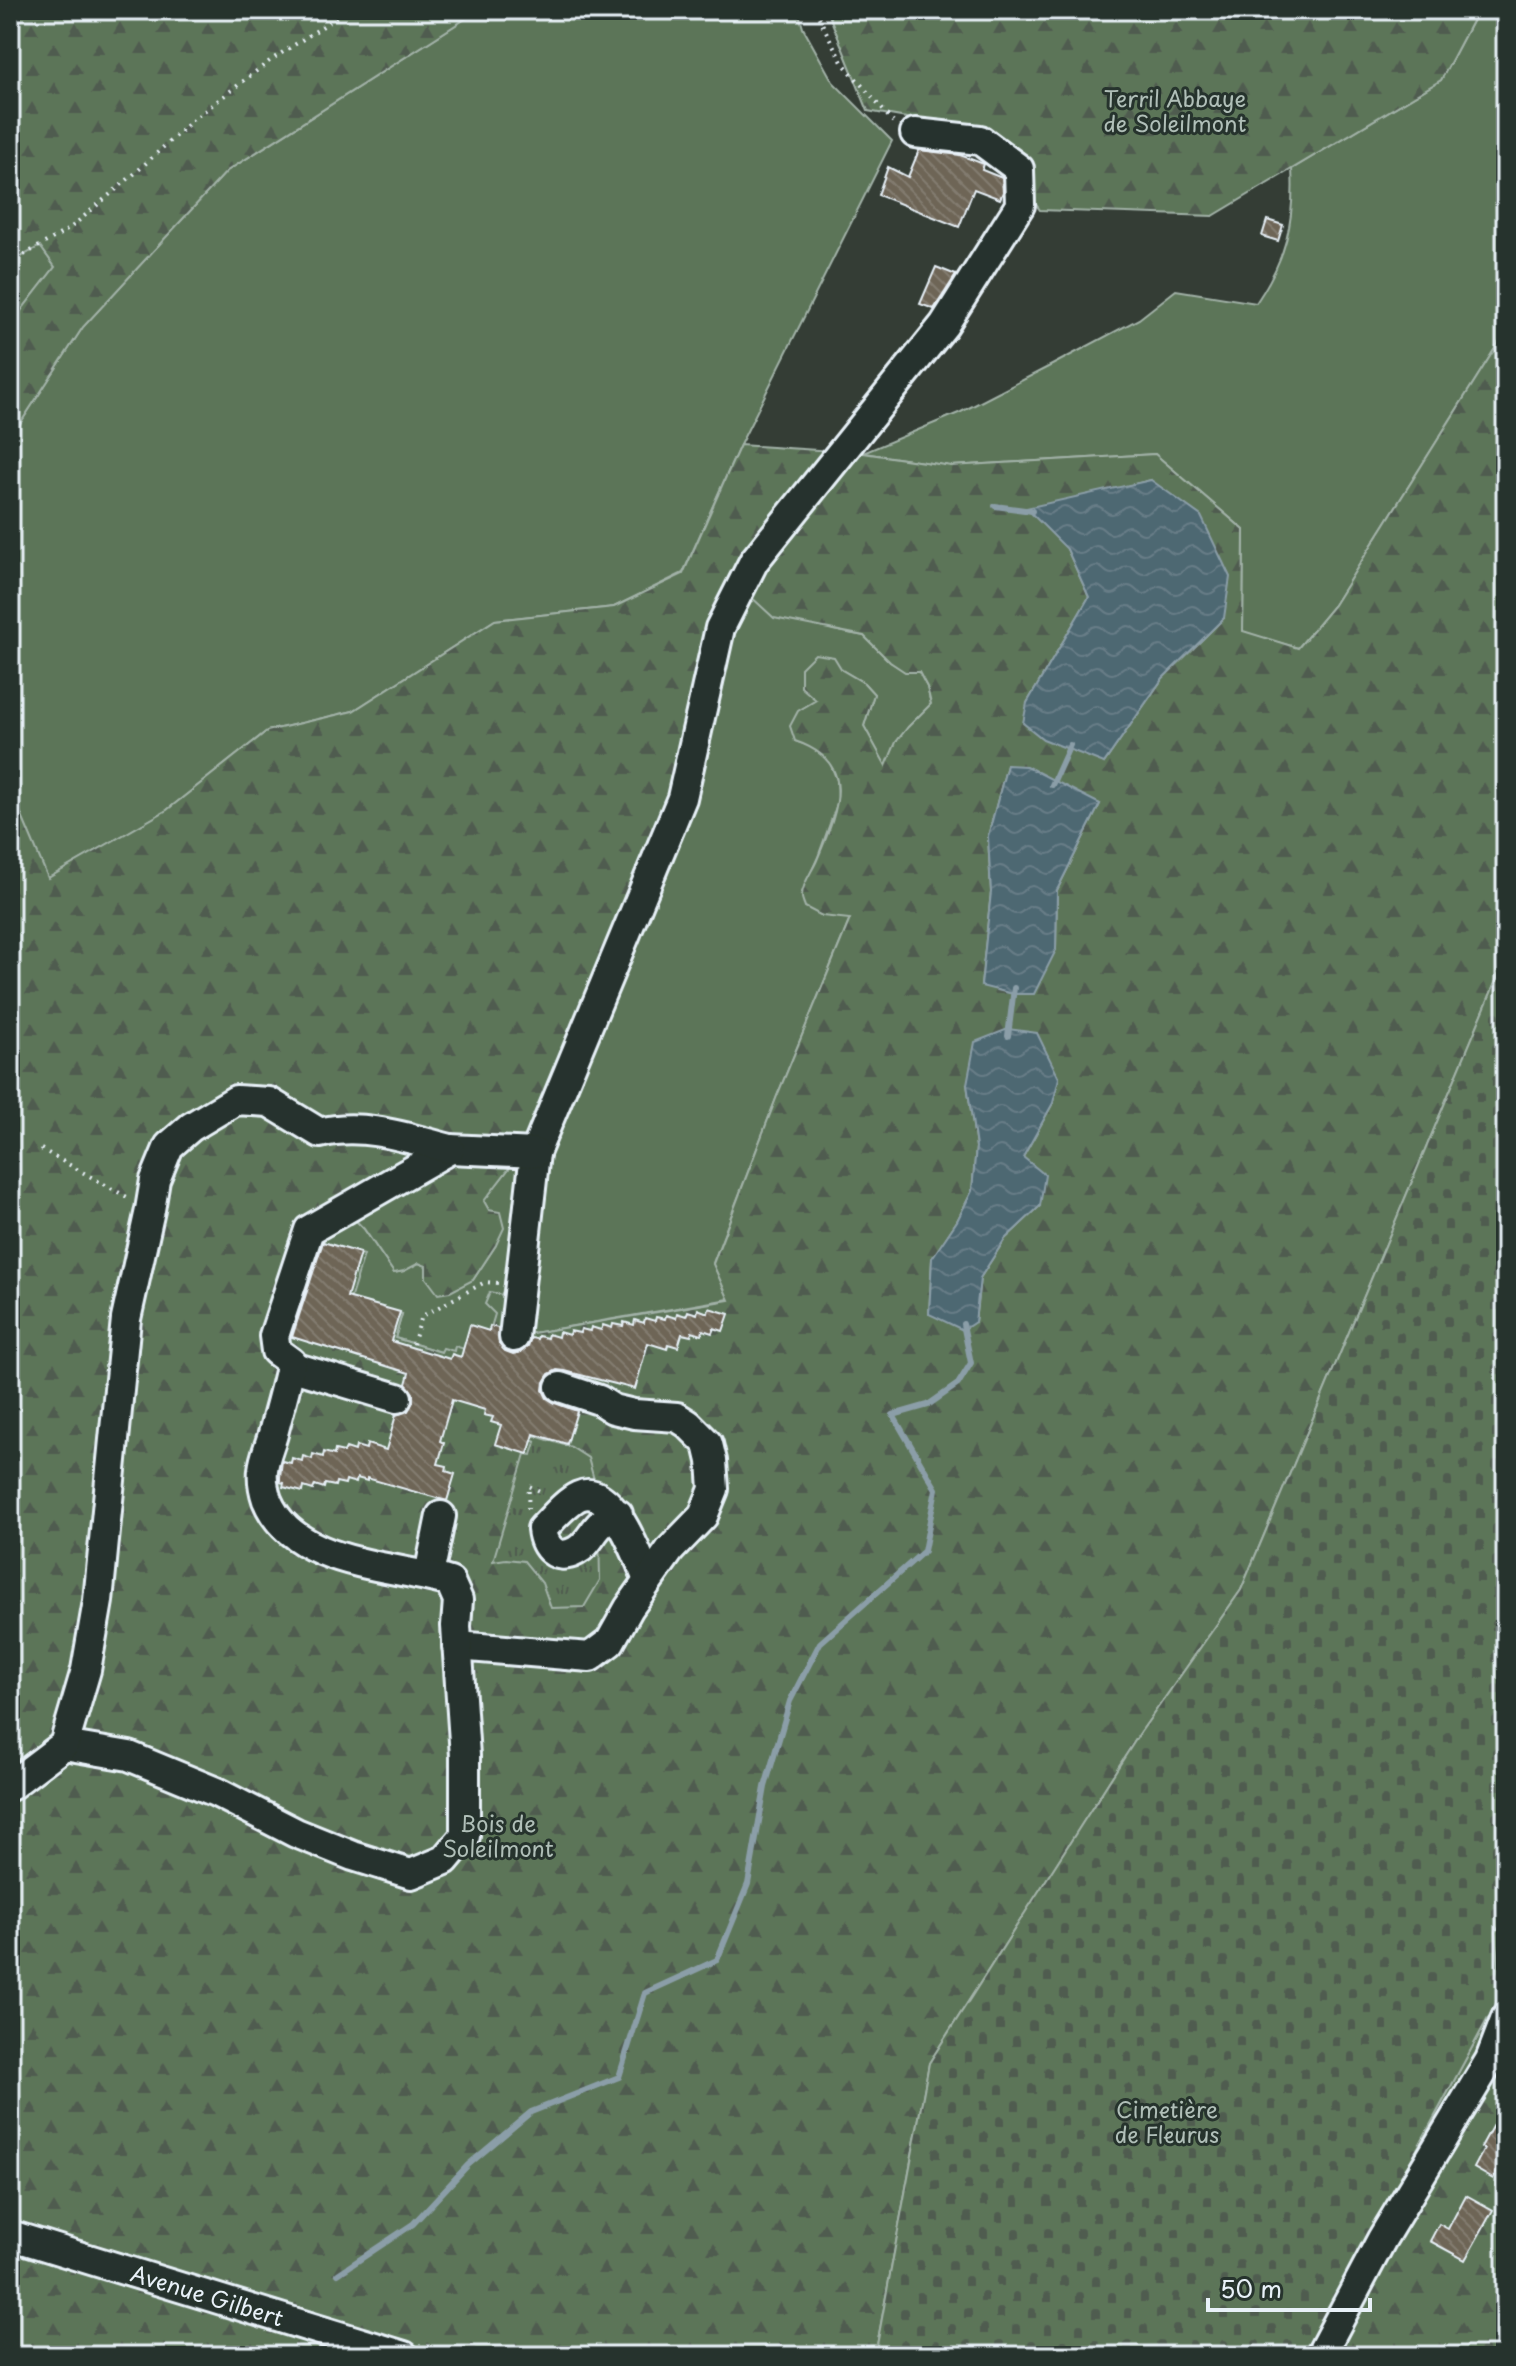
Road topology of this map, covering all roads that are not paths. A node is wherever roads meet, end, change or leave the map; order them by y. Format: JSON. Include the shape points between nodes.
{"nodes":[{"id":1,"x":915,"y":133,"type":"road end"},
{"id":2,"x":450,"y":1149,"type":"junction"},
{"id":3,"x":535,"y":1153,"type":"junction"},
{"id":4,"x":514,"y":1337,"type":"dead end"},
{"id":5,"x":290,"y":1366,"type":"junction"},
{"id":6,"x":560,"y":1387,"type":"dead end"},
{"id":7,"x":397,"y":1398,"type":"dead end"},
{"id":8,"x":618,"y":1514,"type":"dead end"},
{"id":9,"x":441,"y":1516,"type":"dead end"},
{"id":10,"x":429,"y":1575,"type":"junction"},
{"id":11,"x":648,"y":1580,"type":"junction"},
{"id":12,"x":457,"y":1646,"type":"junction"},
{"id":13,"x":64,"y":1745,"type":"junction"},
{"id":14,"x":10,"y":1786,"type":"edge"},
{"id":15,"x":1506,"y":2018,"type":"edge"},
{"id":16,"x":10,"y":2235,"type":"edge"},
{"id":17,"x":404,"y":2356,"type":"edge"},
{"id":18,"x":1320,"y":2356,"type":"edge"}],
"edges":[{"from":1,"to":3,"type":"street","via":[[980,140],[1019,169],[1020,205],[944,325],[754,561],[720,628],[682,798]]},
{"from":2,"to":3,"type":"street"},
{"from":2,"to":5,"type":"street","via":[[309,1230],[274,1336],[276,1351]]},
{"from":2,"to":13,"type":"street","via":[[389,1133],[341,1128],[320,1133],[269,1102],[236,1100],[169,1146],[155,1180],[126,1319],[98,1601],[86,1670]]},
{"from":3,"to":4,"type":"street"},
{"from":5,"to":7,"type":"street"},
{"from":5,"to":10,"type":"street","via":[[263,1470],[264,1491],[279,1522],[345,1558]]},
{"from":6,"to":11,"type":"street","via":[[613,1409],[677,1417],[708,1444],[714,1489],[703,1516]]},
{"from":8,"to":11,"type":"street"},
{"from":9,"to":10,"type":"street"},
{"from":10,"to":12,"type":"street","via":[[450,1582],[458,1600]]},
{"from":11,"to":12,"type":"street","via":[[610,1642],[590,1657]]},
{"from":12,"to":13,"type":"street","via":[[465,1836],[445,1860],[411,1874],[296,1833],[129,1756]]},
{"from":13,"to":14,"type":"street"},
{"from":15,"to":18,"type":"street","via":[[1490,2060],[1382,2239]]},
{"from":16,"to":17,"type":"street","name":"Avenue Gilbert"}]}
